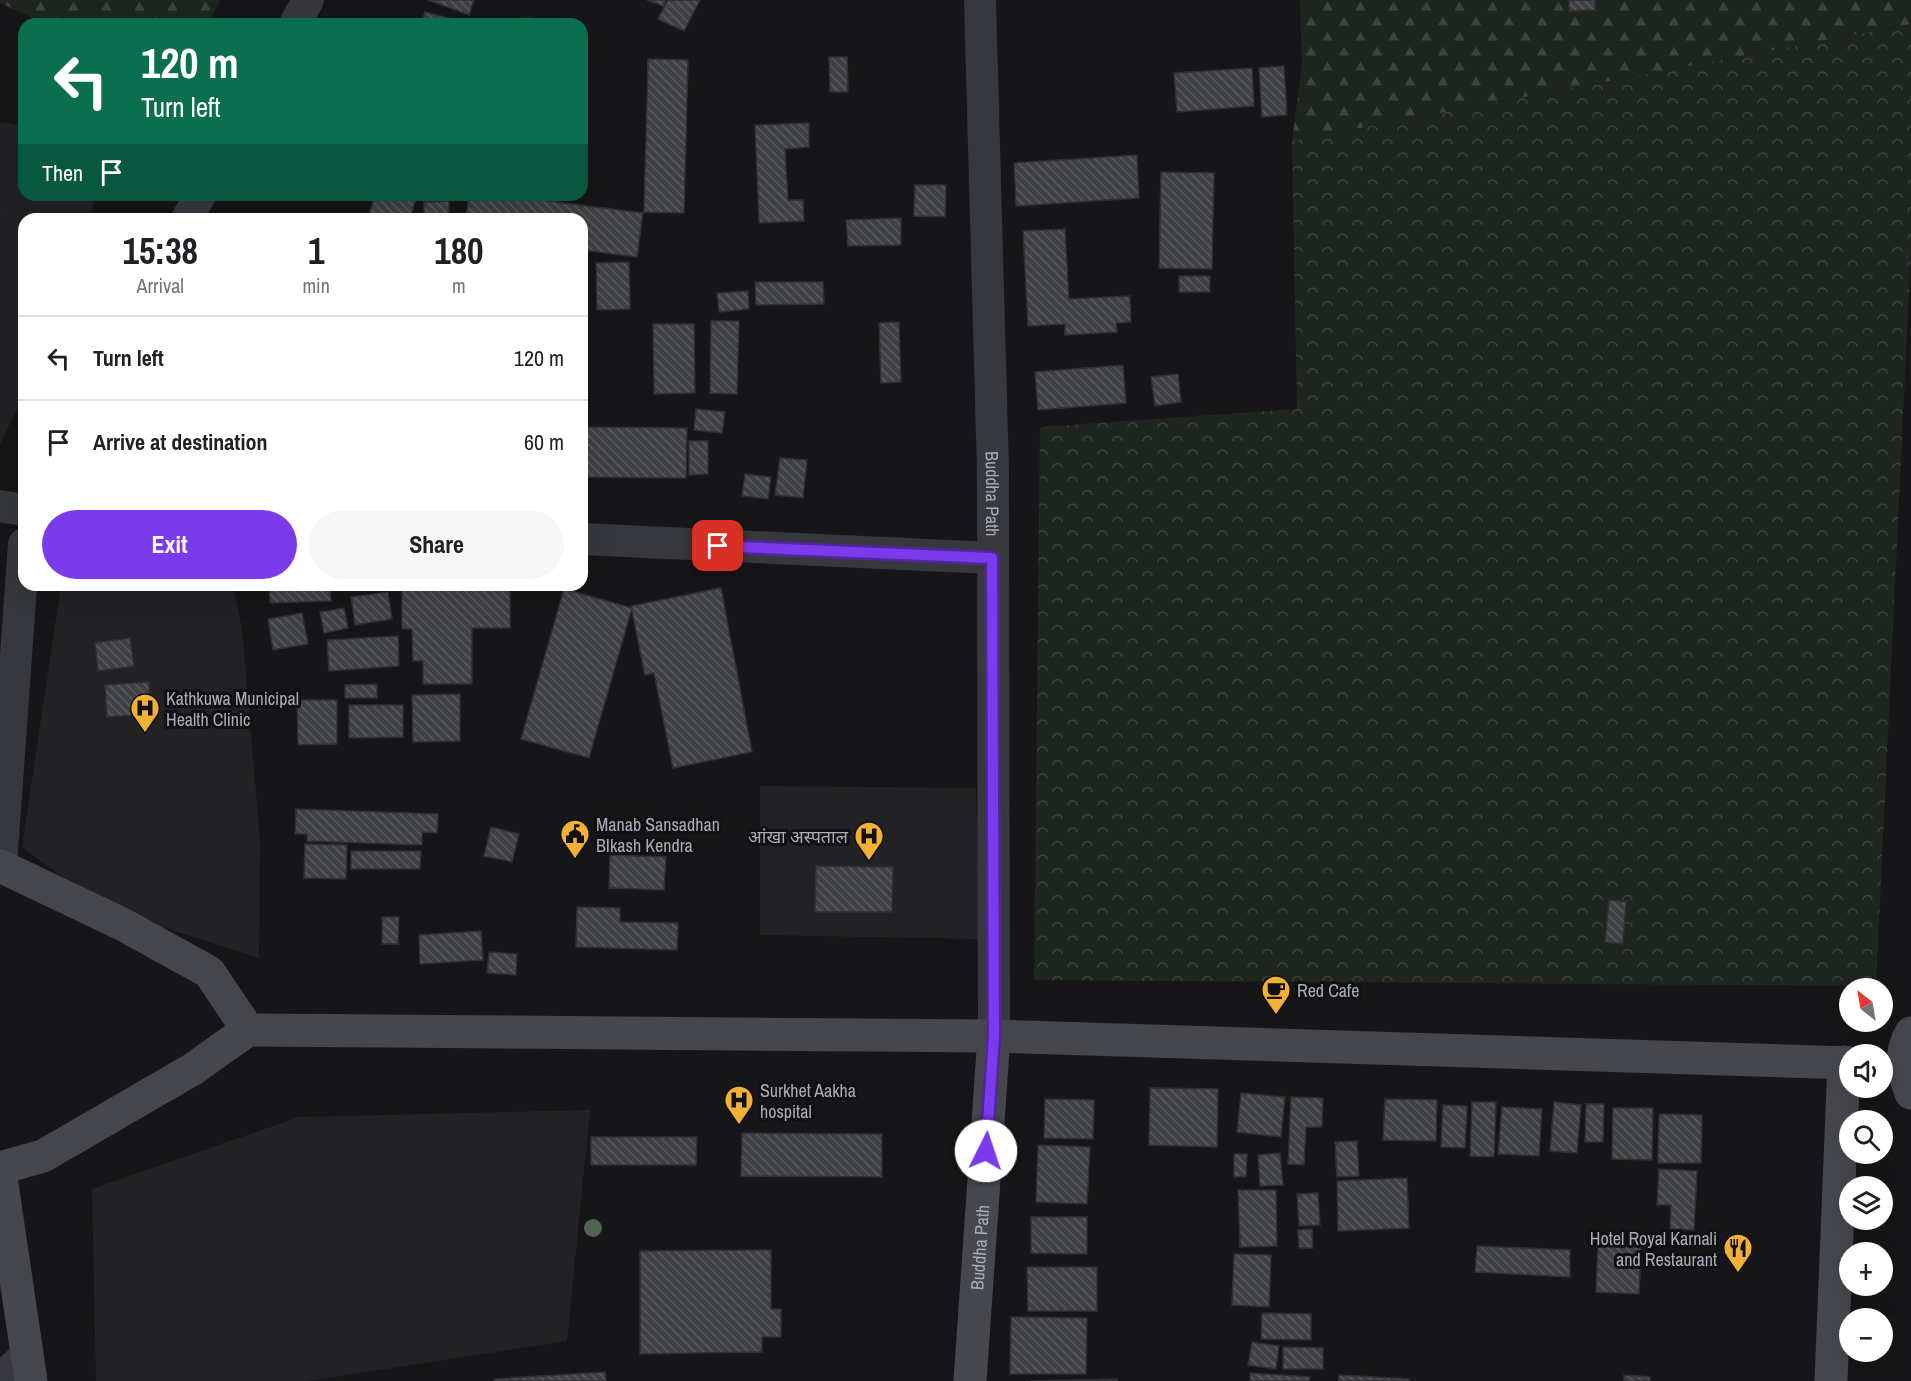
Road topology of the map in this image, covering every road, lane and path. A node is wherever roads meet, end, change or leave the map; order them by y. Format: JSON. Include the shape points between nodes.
{"nodes":[{"id":1,"x":308,"y":0,"type":"edge"},
{"id":2,"x":980,"y":0,"type":"edge"},
{"id":3,"x":298,"y":18,"type":"edge"},
{"id":4,"x":0,"y":506,"type":"edge"},
{"id":5,"x":18,"y":509,"type":"edge"},
{"id":6,"x":588,"y":540,"type":"edge"},
{"id":7,"x":992,"y":558,"type":"junction"},
{"id":8,"x":21,"y":591,"type":"edge"},
{"id":9,"x":1,"y":865,"type":"edge"},
{"id":10,"x":248,"y":1030,"type":"junction"},
{"id":11,"x":1911,"y":1033,"type":"edge"},
{"id":12,"x":994,"y":1036,"type":"junction"},
{"id":13,"x":1839,"y":1063,"type":"edge"},
{"id":14,"x":1899,"y":1078,"type":"edge"},
{"id":15,"x":1845,"y":1098,"type":"edge"},
{"id":16,"x":0,"y":1169,"type":"edge"},
{"id":17,"x":29,"y":1368,"type":"edge"},
{"id":18,"x":0,"y":1378,"type":"edge"},
{"id":19,"x":970,"y":1381,"type":"edge"},
{"id":20,"x":1831,"y":1381,"type":"edge"}],
"edges":[{"from":1,"to":3,"type":"street"},
{"from":2,"to":7,"type":"street","name":"Buddha Path"},
{"from":4,"to":5,"type":"street"},
{"from":6,"to":7,"type":"street"},
{"from":7,"to":12,"type":"street","name":"Buddha Path"},
{"from":8,"to":9,"type":"street"},
{"from":9,"to":10,"type":"main road","via":[[123,924],[209,972]]},
{"from":10,"to":12,"type":"main road"},
{"from":10,"to":16,"type":"main road","via":[[194,1069],[43,1156]]},
{"from":11,"to":14,"type":"main road"},
{"from":12,"to":13,"type":"main road"},
{"from":12,"to":19,"type":"main road","name":"Buddha Path"},
{"from":15,"to":20,"type":"main road"},
{"from":16,"to":17,"type":"main road"},
{"from":17,"to":18,"type":"street"}]}
